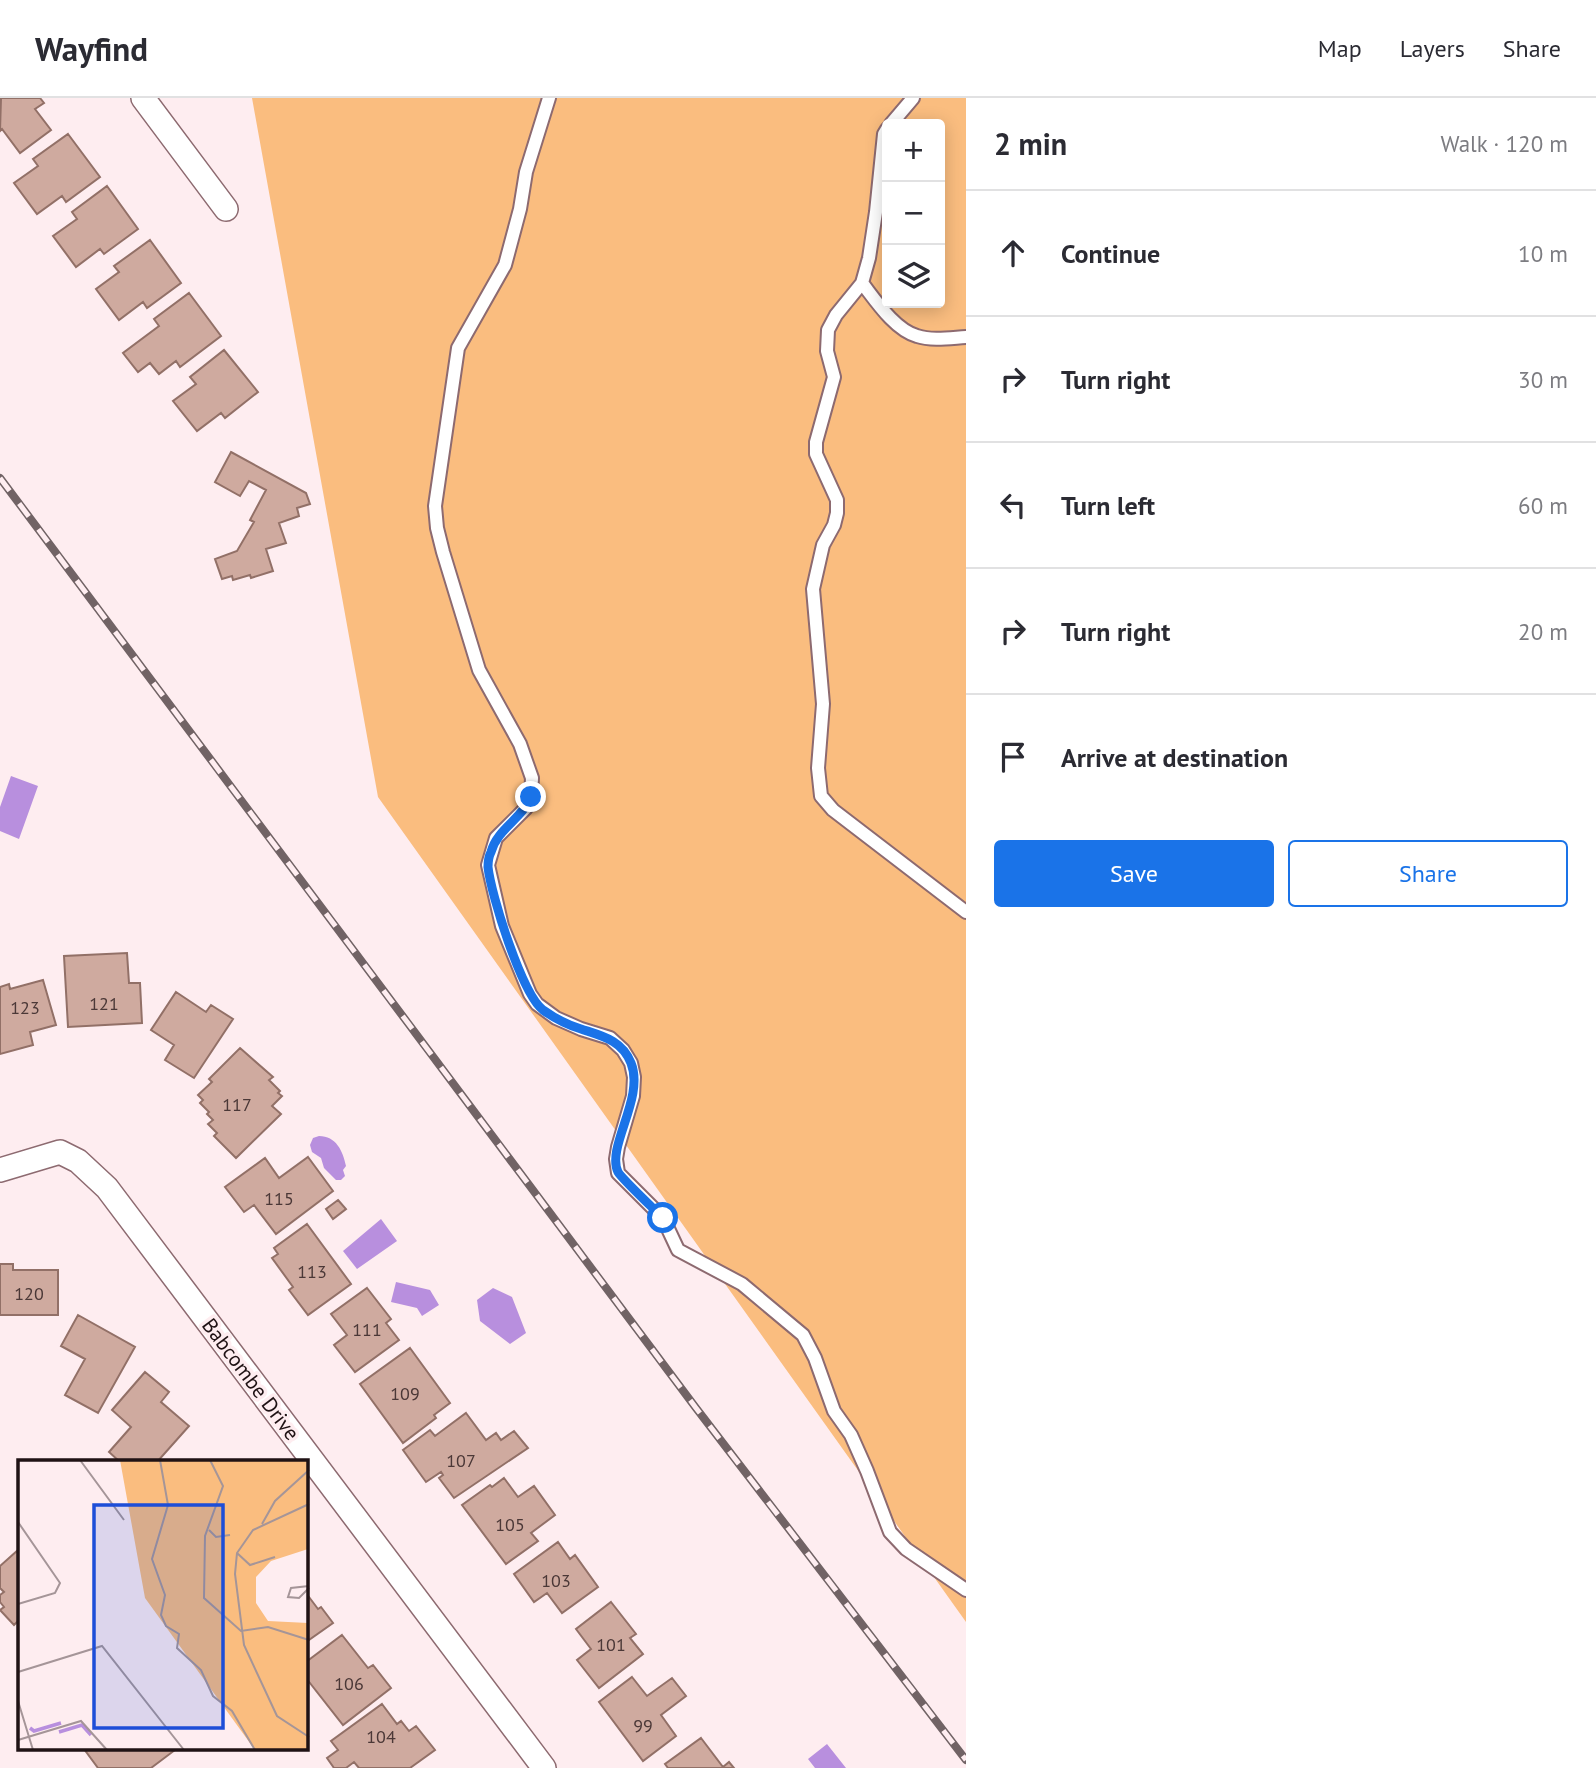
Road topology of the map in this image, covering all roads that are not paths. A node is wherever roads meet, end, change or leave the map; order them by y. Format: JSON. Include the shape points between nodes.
{"nodes":[{"id":1,"x":143,"y":98,"type":"edge"},
{"id":2,"x":549,"y":98,"type":"edge"},
{"id":3,"x":913,"y":98,"type":"edge"},
{"id":4,"x":895,"y":119,"type":"edge"},
{"id":5,"x":882,"y":154,"type":"edge"},
{"id":6,"x":226,"y":209,"type":"dead end"},
{"id":7,"x":862,"y":284,"type":"junction"},
{"id":8,"x":966,"y":337,"type":"edge"},
{"id":9,"x":966,"y":912,"type":"edge"},
{"id":10,"x":0,"y":1170,"type":"edge"},
{"id":11,"x":966,"y":1590,"type":"edge"},
{"id":12,"x":544,"y":1768,"type":"edge"}],
"edges":[{"from":1,"to":6,"type":"street"},
{"from":2,"to":11,"type":"lane","via":[[505,265],[458,348],[435,506],[443,552],[479,670],[520,744],[531,778],[526,808],[496,838],[488,865],[502,926],[537,1004],[556,1018],[610,1038],[631,1063],[633,1096],[618,1147],[618,1173],[663,1218],[678,1250],[742,1284],[803,1335],[834,1411],[867,1471],[890,1532],[906,1549]]},
{"from":3,"to":4,"type":"lane"},
{"from":5,"to":7,"type":"lane"},
{"from":7,"to":8,"type":"lane","via":[[885,314],[915,336]]},
{"from":7,"to":9,"type":"lane","via":[[828,330],[827,351],[834,377],[816,442],[837,513],[823,545],[813,589],[823,704],[815,796]]},
{"from":10,"to":12,"type":"street","name":"Babcombe Drive","via":[[60,1153],[78,1161],[107,1188]]}]}
